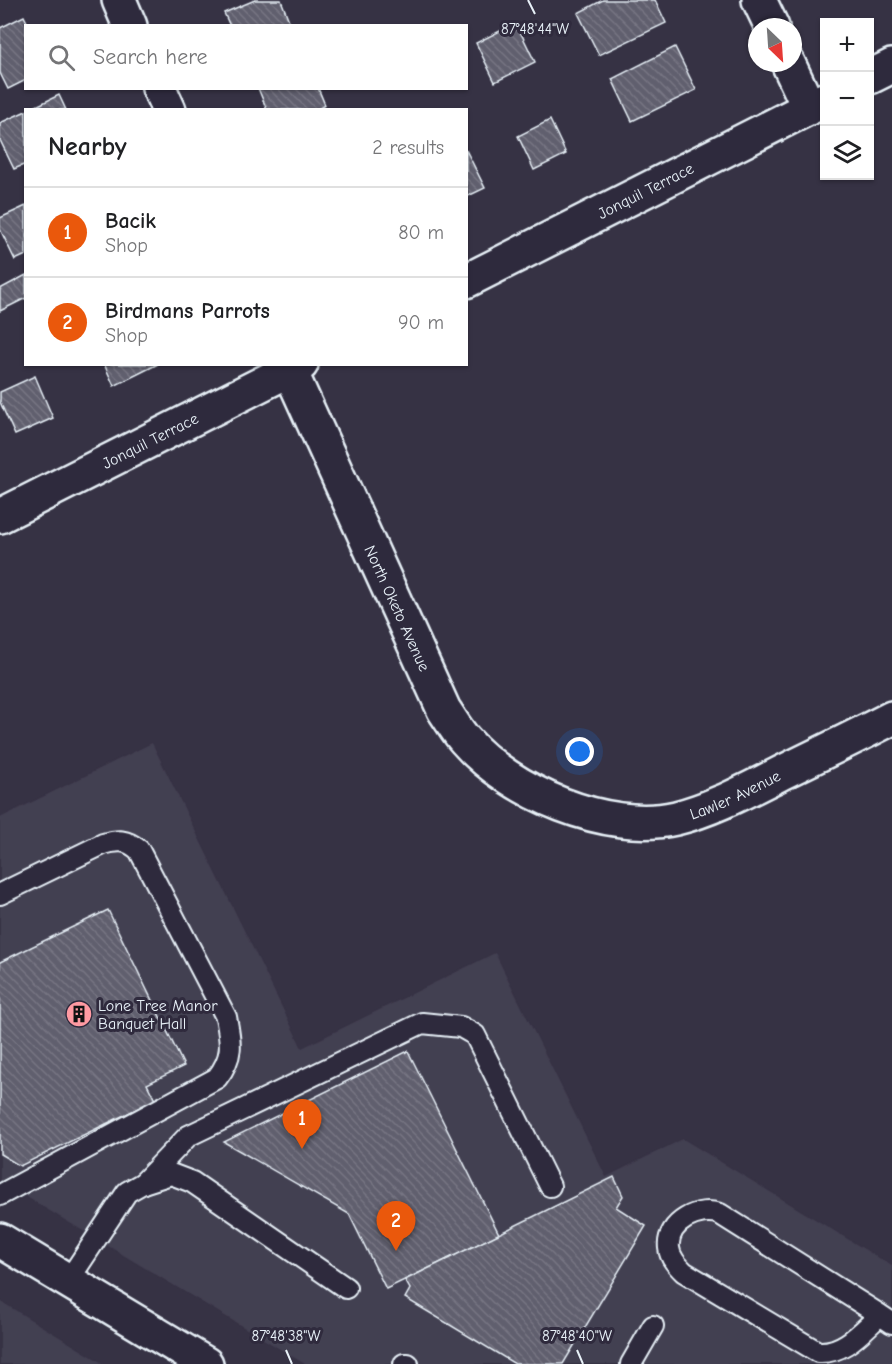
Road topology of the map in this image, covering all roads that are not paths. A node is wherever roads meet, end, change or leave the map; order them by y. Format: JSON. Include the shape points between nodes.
{"nodes":[{"id":1,"x":118,"y":0,"type":"edge"},
{"id":2,"x":759,"y":0,"type":"edge"},
{"id":3,"x":767,"y":18,"type":"edge"},
{"id":4,"x":129,"y":24,"type":"edge"},
{"id":5,"x":892,"y":66,"type":"edge"},
{"id":6,"x":794,"y":72,"type":"edge"},
{"id":7,"x":874,"y":75,"type":"edge"},
{"id":8,"x":160,"y":90,"type":"edge"},
{"id":9,"x":817,"y":104,"type":"edge"},
{"id":10,"x":168,"y":108,"type":"edge"},
{"id":11,"x":468,"y":280,"type":"edge"},
{"id":12,"x":293,"y":366,"type":"edge"},
{"id":13,"x":0,"y":516,"type":"edge"},
{"id":14,"x":892,"y":718,"type":"edge"},
{"id":15,"x":566,"y":806,"type":"joint"},
{"id":16,"x":0,"y":894,"type":"edge"},
{"id":17,"x":143,"y":1183,"type":"junction"},
{"id":18,"x":550,"y":1186,"type":"dead end"},
{"id":19,"x":0,"y":1195,"type":"edge"},
{"id":20,"x":0,"y":1240,"type":"edge"},
{"id":21,"x":68,"y":1281,"type":"junction"},
{"id":22,"x":346,"y":1288,"type":"dead end"},
{"id":23,"x":886,"y":1319,"type":"edge"},
{"id":24,"x":653,"y":1326,"type":"dead end"},
{"id":25,"x":206,"y":1364,"type":"edge"},
{"id":26,"x":631,"y":1364,"type":"edge"}],
"edges":[{"from":1,"to":4,"type":"street"},
{"from":2,"to":3,"type":"street"},
{"from":5,"to":7,"type":"street"},
{"from":6,"to":9,"type":"street"},
{"from":8,"to":10,"type":"street"},
{"from":9,"to":11,"type":"street","name":"Jonquil Terrace"},
{"from":12,"to":13,"type":"street","name":"Jonquil Terrace"},
{"from":12,"to":15,"type":"street","name":"North Oketo Avenue","via":[[444,710],[466,741],[493,765],[529,790]]},
{"from":14,"to":15,"type":"street","name":"Lawler Avenue","via":[[726,801],[675,818],[610,818]]},
{"from":16,"to":19,"type":"lane","via":[[103,844],[119,840],[130,843],[139,850],[226,1017],[231,1041],[228,1063],[217,1078]]},
{"from":17,"to":18,"type":"lane","via":[[188,1136],[422,1023],[461,1027],[475,1035]]},
{"from":17,"to":21,"type":"lane","via":[[127,1192]]},
{"from":17,"to":22,"type":"lane","via":[[171,1174],[192,1182]]},
{"from":20,"to":21,"type":"street"},
{"from":21,"to":25,"type":"street"},
{"from":23,"to":23,"type":"lane","via":[[720,1214],[709,1210],[696,1212],[683,1220],[669,1238],[671,1257],[684,1272],[818,1352],[827,1353],[846,1345]]},
{"from":24,"to":26,"type":"lane"}]}
